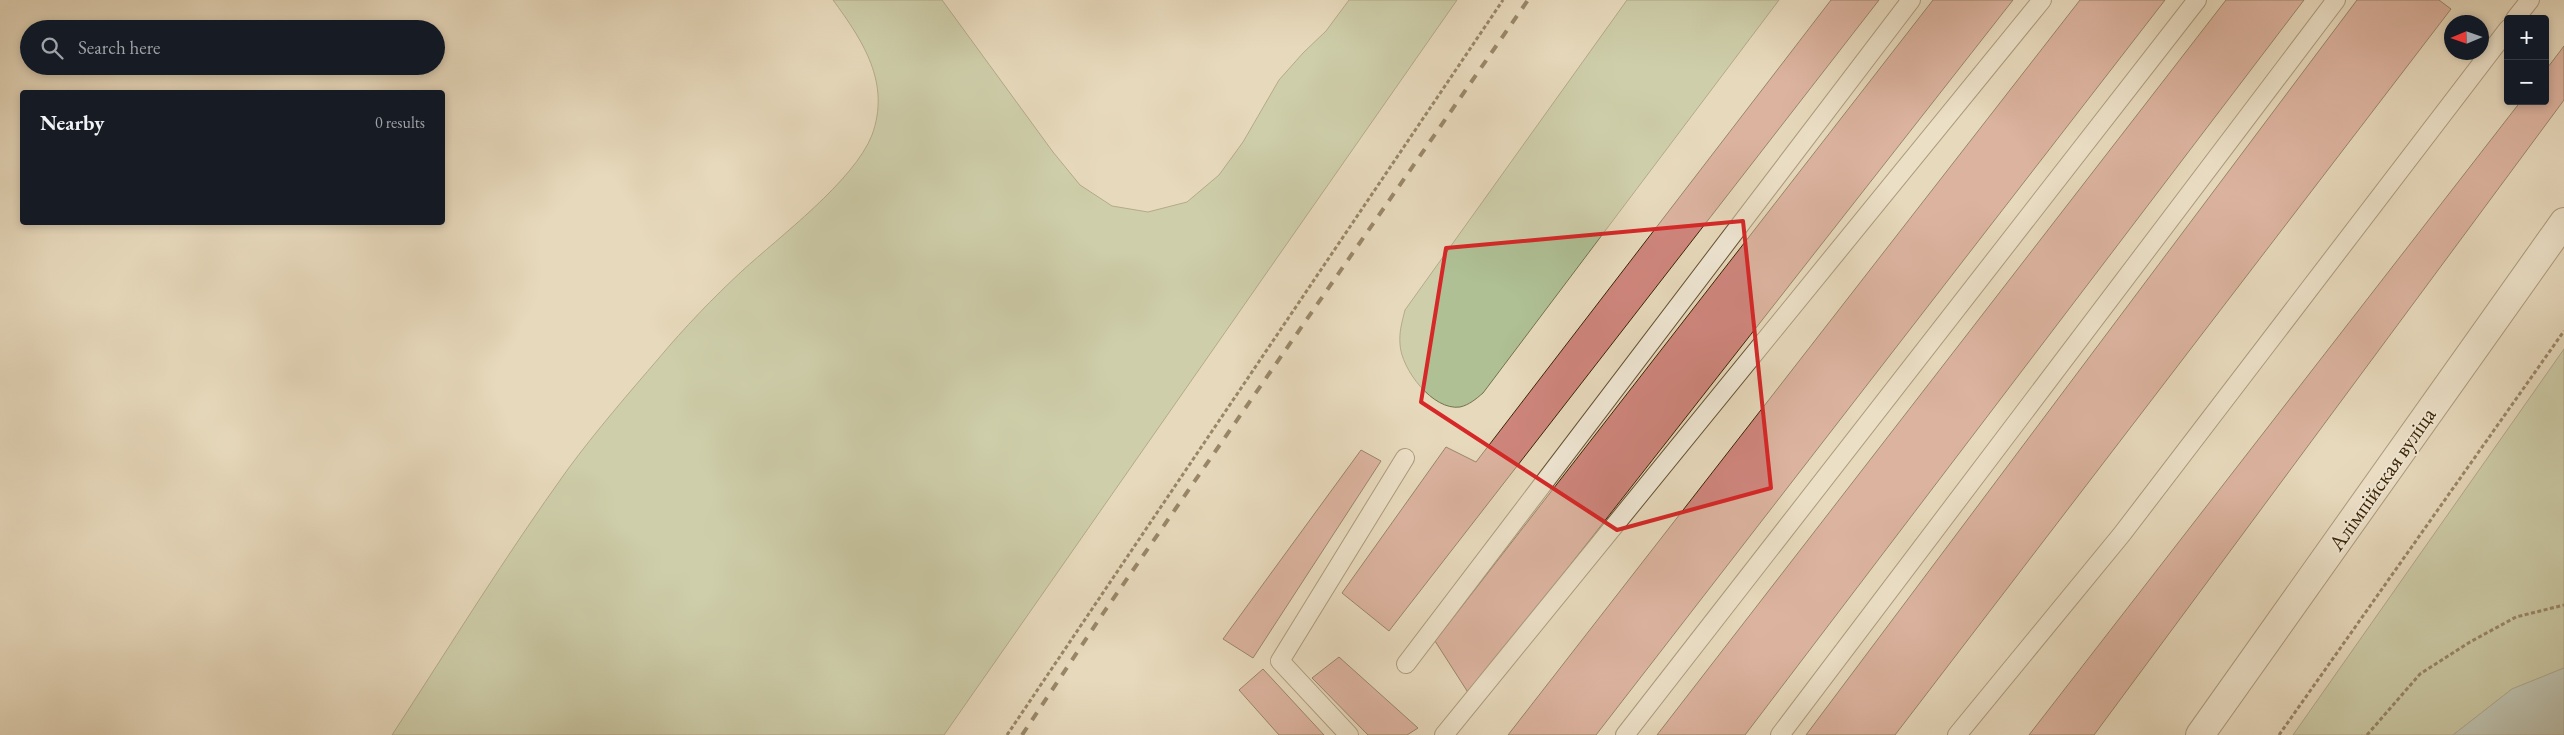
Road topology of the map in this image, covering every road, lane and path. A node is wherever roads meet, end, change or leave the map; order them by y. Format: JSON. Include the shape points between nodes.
{"nodes":[{"id":1,"x":1503,"y":0,"type":"edge"},
{"id":2,"x":1911,"y":0,"type":"edge"},
{"id":3,"x":2042,"y":0,"type":"edge"},
{"id":4,"x":2197,"y":0,"type":"edge"},
{"id":5,"x":2336,"y":0,"type":"edge"},
{"id":6,"x":2530,"y":0,"type":"edge"},
{"id":7,"x":2518,"y":15,"type":"edge"},
{"id":8,"x":2504,"y":34,"type":"edge"},
{"id":9,"x":2564,"y":222,"type":"edge"},
{"id":10,"x":2564,"y":331,"type":"edge"},
{"id":11,"x":1405,"y":458,"type":"dead end"},
{"id":12,"x":2564,"y":605,"type":"edge"},
{"id":13,"x":1406,"y":664,"type":"dead end"},
{"id":14,"x":1007,"y":735,"type":"edge"},
{"id":15,"x":1349,"y":735,"type":"edge"},
{"id":16,"x":1444,"y":735,"type":"edge"},
{"id":17,"x":1625,"y":735,"type":"edge"},
{"id":18,"x":1780,"y":735,"type":"edge"},
{"id":19,"x":1957,"y":735,"type":"edge"},
{"id":20,"x":2200,"y":735,"type":"edge"},
{"id":21,"x":2280,"y":735,"type":"edge"},
{"id":22,"x":2367,"y":735,"type":"edge"}],
"edges":[{"from":1,"to":14,"type":"path"},
{"from":2,"to":13,"type":"lane"},
{"from":3,"to":16,"type":"lane"},
{"from":4,"to":17,"type":"lane"},
{"from":5,"to":18,"type":"lane"},
{"from":6,"to":7,"type":"lane"},
{"from":8,"to":19,"type":"lane","via":[[2122,534]]},
{"from":9,"to":20,"type":"street","name":"Алімпійская вуліца"},
{"from":10,"to":21,"type":"path"},
{"from":11,"to":15,"type":"lane","via":[[1280,661]]},
{"from":12,"to":22,"type":"path","via":[[2516,617],[2420,674]]}]}
